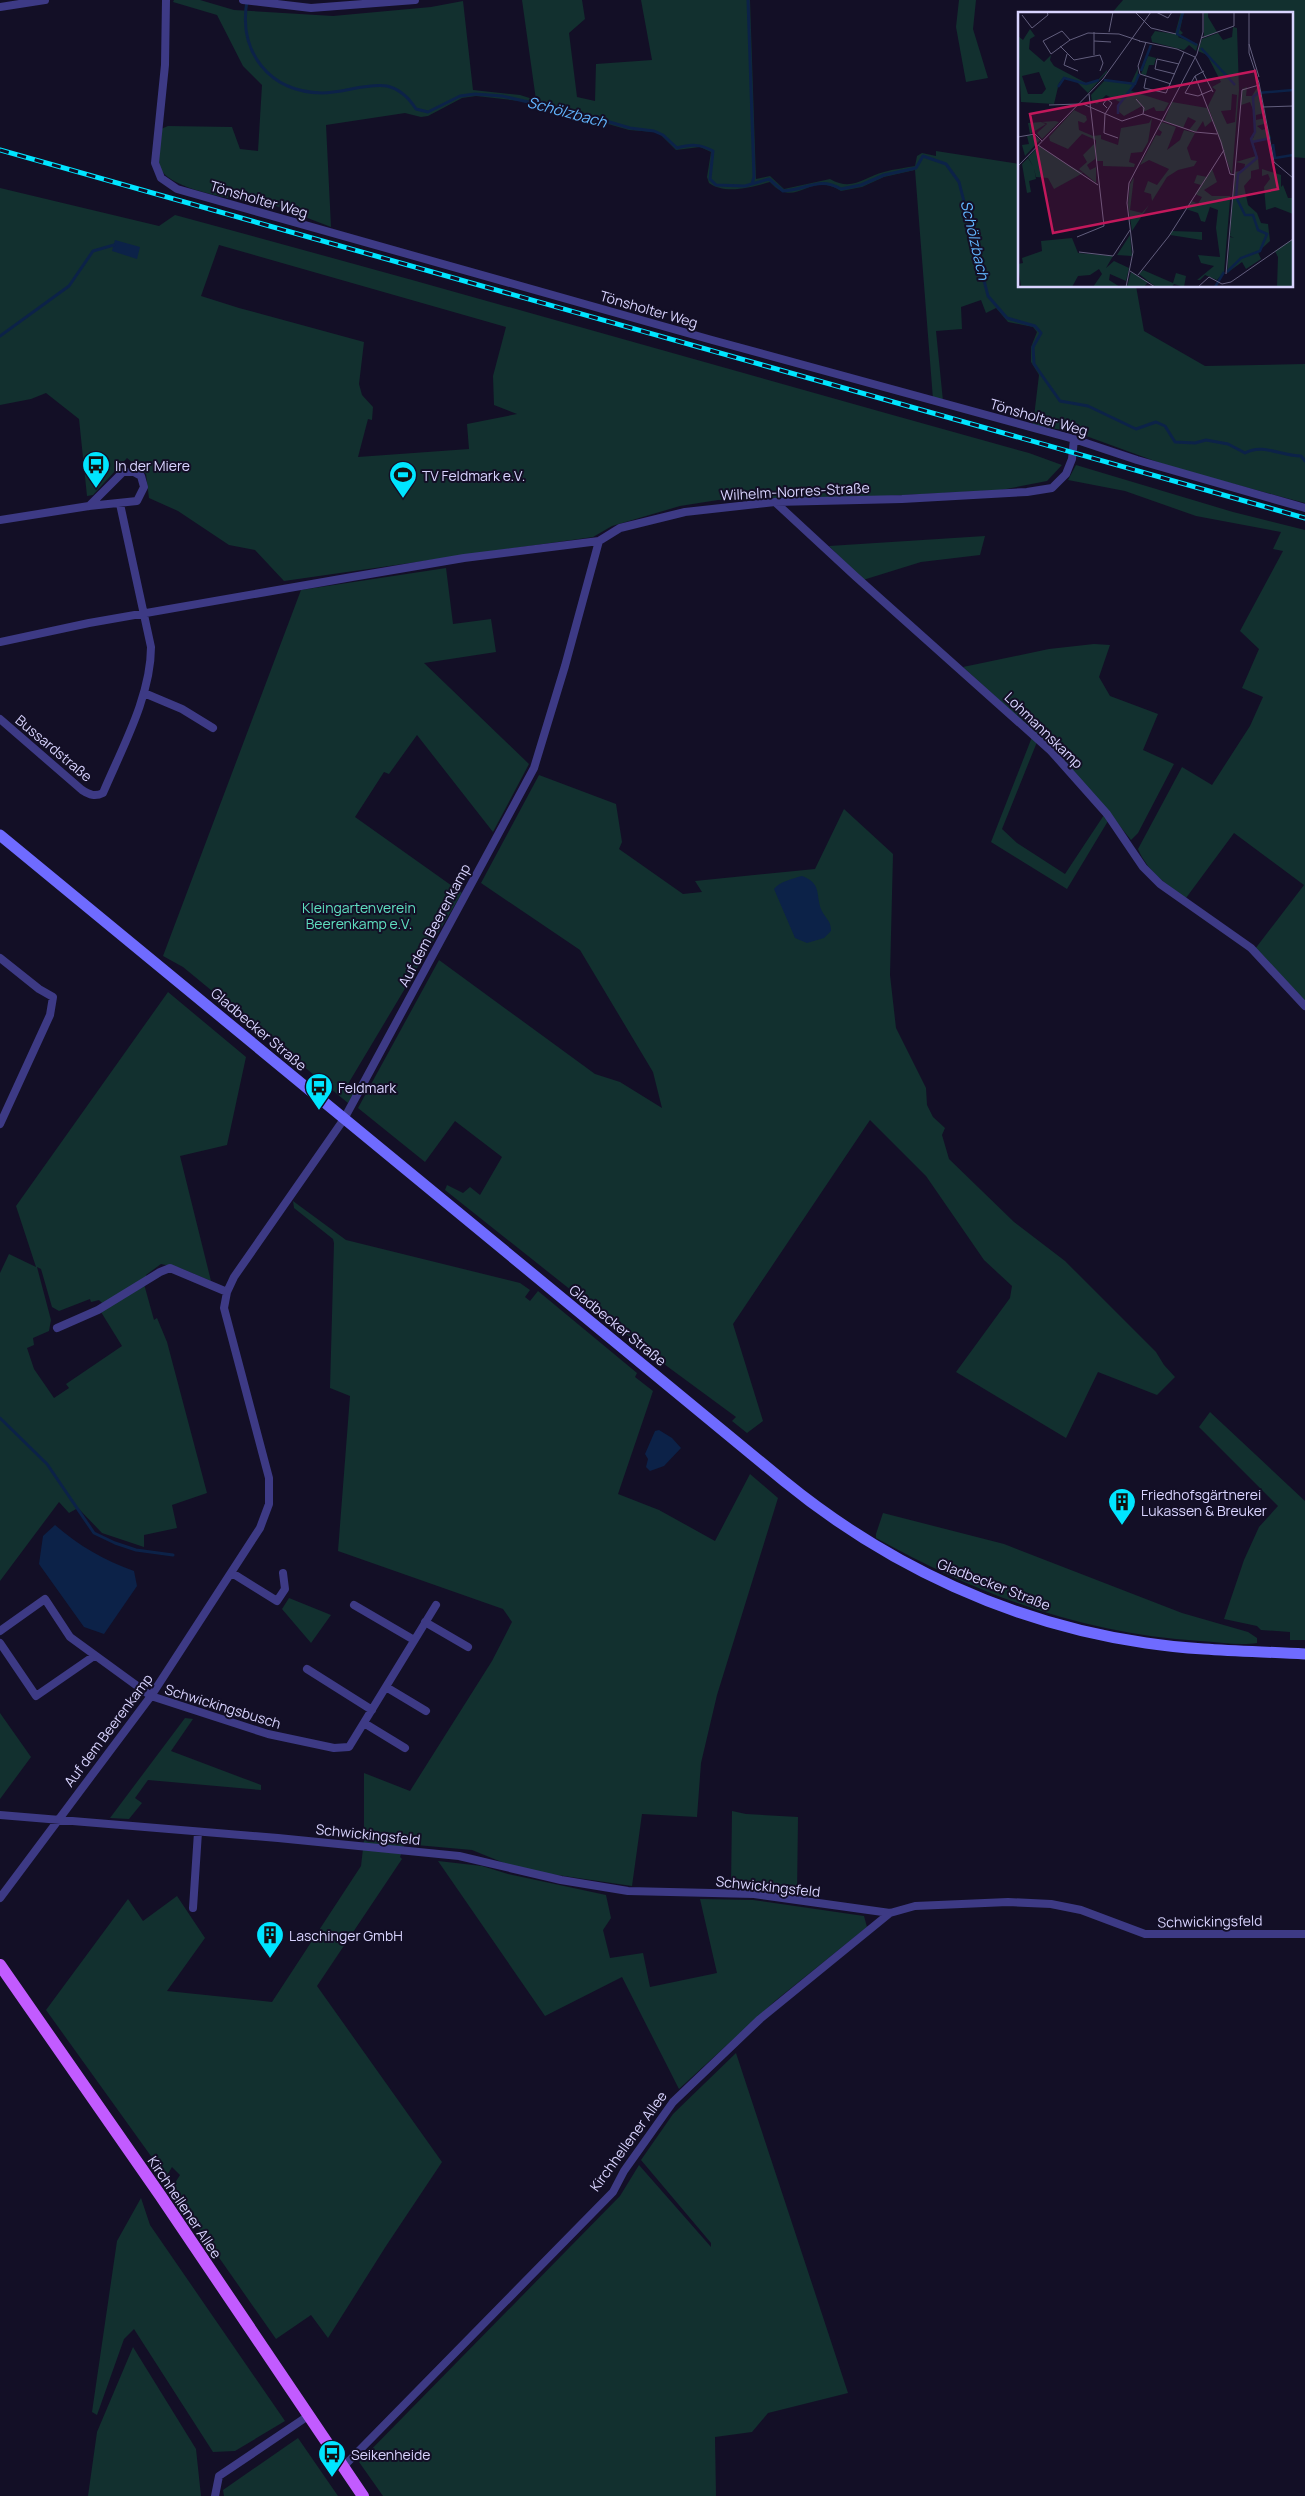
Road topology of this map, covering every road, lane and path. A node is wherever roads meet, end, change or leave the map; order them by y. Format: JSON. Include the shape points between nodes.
{"nodes":[{"id":1,"x":45,"y":0,"type":"edge"},
{"id":2,"x":166,"y":0,"type":"edge"},
{"id":3,"x":243,"y":0,"type":"edge"},
{"id":4,"x":410,"y":0,"type":"edge"},
{"id":5,"x":0,"y":7,"type":"edge"},
{"id":6,"x":1074,"y":439,"type":"junction"},
{"id":7,"x":775,"y":502,"type":"junction"},
{"id":8,"x":120,"y":504,"type":"junction"},
{"id":9,"x":89,"y":506,"type":"junction"},
{"id":10,"x":1305,"y":508,"type":"edge"},
{"id":11,"x":0,"y":520,"type":"edge"},
{"id":12,"x":599,"y":541,"type":"junction"},
{"id":13,"x":142,"y":613,"type":"junction"},
{"id":14,"x":0,"y":642,"type":"edge"},
{"id":15,"x":144,"y":693,"type":"junction"},
{"id":16,"x":0,"y":719,"type":"edge"},
{"id":17,"x":213,"y":728,"type":"dead end"},
{"id":18,"x":0,"y":834,"type":"edge"},
{"id":19,"x":0,"y":958,"type":"edge"},
{"id":20,"x":1305,"y":1006,"type":"edge"},
{"id":21,"x":344,"y":1119,"type":"junction"},
{"id":22,"x":0,"y":1124,"type":"edge"},
{"id":23,"x":227,"y":1292,"type":"junction"},
{"id":24,"x":57,"y":1328,"type":"dead end"},
{"id":25,"x":232,"y":1573,"type":"junction"},
{"id":26,"x":283,"y":1573,"type":"dead end"},
{"id":27,"x":354,"y":1605,"type":"dead end"},
{"id":28,"x":436,"y":1605,"type":"dead end"},
{"id":29,"x":425,"y":1622,"type":"junction"},
{"id":30,"x":0,"y":1631,"type":"edge"},
{"id":31,"x":414,"y":1640,"type":"junction"},
{"id":32,"x":0,"y":1643,"type":"edge"},
{"id":33,"x":468,"y":1647,"type":"dead end"},
{"id":34,"x":1305,"y":1654,"type":"edge"},
{"id":35,"x":94,"y":1656,"type":"junction"},
{"id":36,"x":308,"y":1669,"type":"dead end"},
{"id":37,"x":386,"y":1687,"type":"junction"},
{"id":38,"x":150,"y":1696,"type":"junction"},
{"id":39,"x":372,"y":1710,"type":"junction"},
{"id":40,"x":426,"y":1711,"type":"dead end"},
{"id":41,"x":364,"y":1723,"type":"junction"},
{"id":42,"x":405,"y":1748,"type":"dead end"},
{"id":43,"x":0,"y":1815,"type":"edge"},
{"id":44,"x":56,"y":1821,"type":"junction"},
{"id":45,"x":198,"y":1832,"type":"junction"},
{"id":46,"x":0,"y":1898,"type":"edge"},
{"id":47,"x":194,"y":1908,"type":"dead end"},
{"id":48,"x":890,"y":1913,"type":"junction"},
{"id":49,"x":1305,"y":1934,"type":"edge"},
{"id":50,"x":0,"y":1965,"type":"edge"},
{"id":51,"x":308,"y":2416,"type":"junction"},
{"id":52,"x":343,"y":2467,"type":"junction"},
{"id":53,"x":215,"y":2496,"type":"edge"},
{"id":54,"x":363,"y":2496,"type":"edge"}],
"edges":[{"from":1,"to":5,"type":"street"},
{"from":2,"to":6,"type":"street","name":"Tönsholter Weg","via":[[165,65],[155,163],[161,178],[177,188]]},
{"from":3,"to":4,"type":"street","via":[[312,8]]},
{"from":6,"to":7,"type":"street","name":"Wilhelm-Norres-Straße","via":[[1072,459],[1066,474],[1052,488],[1027,492]]},
{"from":6,"to":10,"type":"street","name":"Tönsholter Weg"},
{"from":7,"to":12,"type":"street","name":"Wilhelm-Norres-Straße","via":[[684,512],[620,528]]},
{"from":7,"to":20,"type":"street","name":"Lohmannskamp","via":[[1051,751],[1107,814],[1143,866],[1160,884],[1245,943]]},
{"from":8,"to":9,"type":"street"},
{"from":8,"to":9,"type":"street","via":[[137,501],[144,486],[141,476],[124,472]]},
{"from":8,"to":13,"type":"street","name":"Bussardstraße"},
{"from":9,"to":11,"type":"street"},
{"from":12,"to":13,"type":"street","name":"Wilhelm-Norres-Straße","via":[[464,558]]},
{"from":12,"to":21,"type":"street","name":"Auf dem Beerenkamp","via":[[534,768]]},
{"from":13,"to":14,"type":"street"},
{"from":13,"to":15,"type":"street","name":"Bussardstraße","via":[[151,647],[151,667]]},
{"from":15,"to":16,"type":"street","name":"Bussardstraße","via":[[103,793],[98,796],[82,790]]},
{"from":15,"to":17,"type":"street","via":[[182,709]]},
{"from":18,"to":21,"type":"main road","name":"Gladbecker Straße"},
{"from":19,"to":22,"type":"street","via":[[53,997],[50,1015]]},
{"from":21,"to":23,"type":"street","name":"Auf dem Beerenkamp","via":[[234,1277]]},
{"from":21,"to":34,"type":"main road","name":"Gladbecker Straße","via":[[813,1505],[870,1544],[940,1582],[1006,1608],[1071,1628],[1145,1643]]},
{"from":23,"to":24,"type":"street","via":[[170,1268],[98,1310]]},
{"from":23,"to":25,"type":"street","name":"Auf dem Beerenkamp","via":[[224,1308],[269,1478],[269,1504],[260,1528]]},
{"from":25,"to":26,"type":"street","via":[[277,1601],[286,1589]]},
{"from":25,"to":38,"type":"street","name":"Auf dem Beerenkamp"},
{"from":27,"to":31,"type":"street"},
{"from":28,"to":29,"type":"street","name":"Schwickingsbusch"},
{"from":29,"to":31,"type":"street","name":"Schwickingsbusch"},
{"from":29,"to":33,"type":"street"},
{"from":30,"to":35,"type":"street","via":[[45,1599],[70,1637]]},
{"from":31,"to":37,"type":"street","name":"Schwickingsbusch"},
{"from":32,"to":35,"type":"street","via":[[36,1696]]},
{"from":35,"to":38,"type":"street"},
{"from":36,"to":39,"type":"street"},
{"from":37,"to":39,"type":"street","name":"Schwickingsbusch"},
{"from":37,"to":40,"type":"street"},
{"from":38,"to":41,"type":"street","name":"Schwickingsbusch","via":[[242,1727],[334,1748],[349,1748]]},
{"from":38,"to":44,"type":"street","name":"Auf dem Beerenkamp"},
{"from":39,"to":41,"type":"street","name":"Schwickingsbusch"},
{"from":41,"to":42,"type":"street"},
{"from":43,"to":44,"type":"street","name":"Schwickingsfeld"},
{"from":44,"to":45,"type":"street","name":"Schwickingsfeld"},
{"from":44,"to":46,"type":"street","name":"Auf dem Beerenkamp"},
{"from":45,"to":47,"type":"street"},
{"from":45,"to":48,"type":"street","name":"Schwickingsfeld","via":[[459,1856],[561,1880],[628,1891],[754,1894]]},
{"from":48,"to":49,"type":"street","name":"Schwickingsfeld","via":[[915,1906],[1016,1902],[1081,1910],[1144,1934]]},
{"from":48,"to":52,"type":"street","name":"Kirchhellener Allee","via":[[760,2019],[673,2102],[613,2192]]},
{"from":50,"to":51,"type":"main road","name":"Kirchhellener Allee"},
{"from":51,"to":52,"type":"main road","name":"Kirchhellener Allee"},
{"from":51,"to":53,"type":"street","via":[[220,2476]]},
{"from":52,"to":54,"type":"main road","name":"Kirchhellener Allee"}]}
